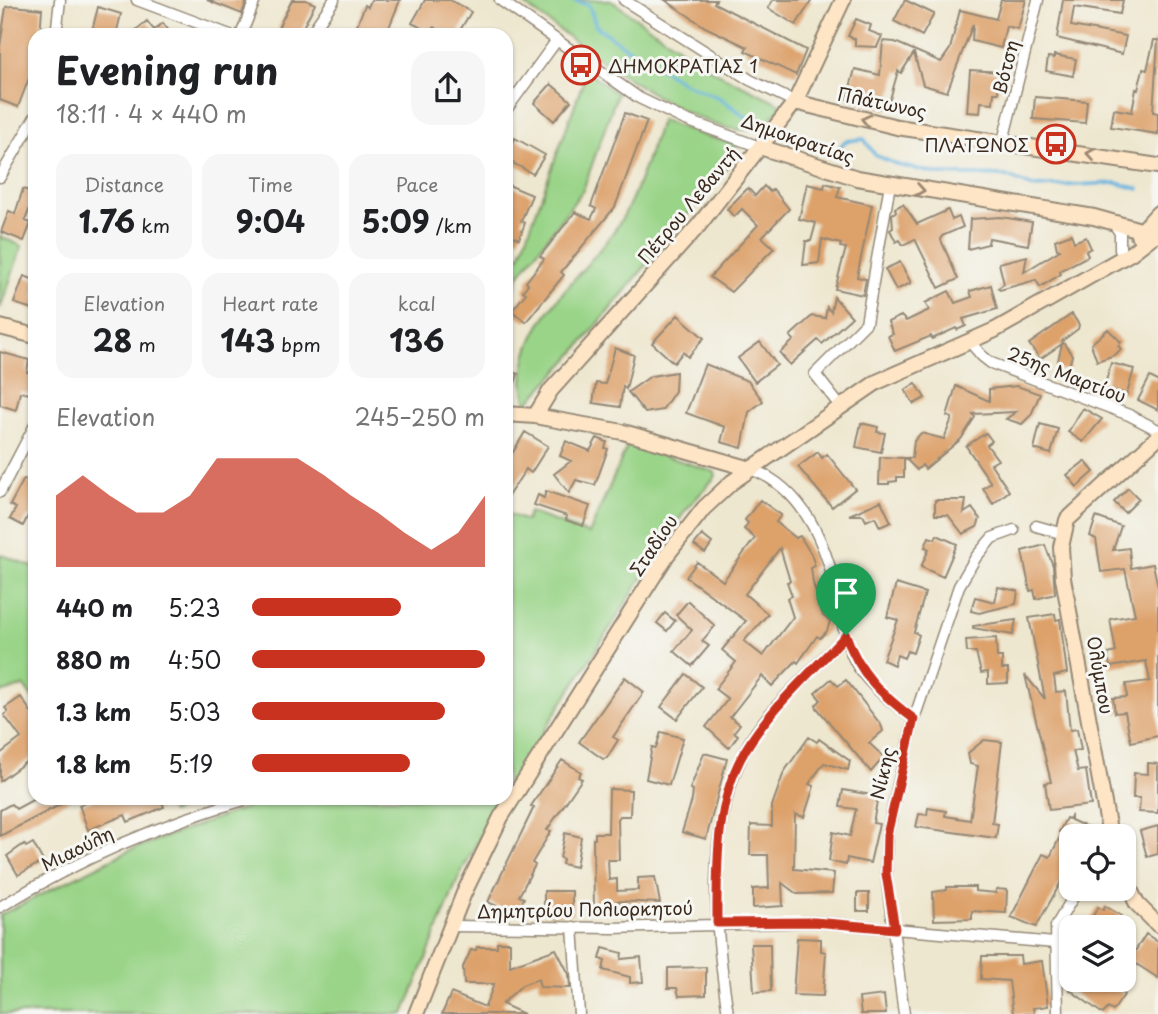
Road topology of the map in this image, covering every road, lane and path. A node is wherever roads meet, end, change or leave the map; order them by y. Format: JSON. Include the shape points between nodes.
{"nodes":[{"id":1,"x":60,"y":0,"type":"edge"},
{"id":2,"x":137,"y":0,"type":"edge"},
{"id":3,"x":255,"y":0,"type":"edge"},
{"id":4,"x":334,"y":0,"type":"edge"},
{"id":5,"x":500,"y":0,"type":"edge"},
{"id":6,"x":624,"y":0,"type":"edge"},
{"id":7,"x":843,"y":0,"type":"edge"},
{"id":8,"x":1038,"y":0,"type":"edge"},
{"id":9,"x":57,"y":28,"type":"edge"},
{"id":10,"x":211,"y":28,"type":"edge"},
{"id":11,"x":244,"y":28,"type":"edge"},
{"id":12,"x":315,"y":28,"type":"edge"},
{"id":13,"x":557,"y":40,"type":"junction"},
{"id":14,"x":513,"y":100,"type":"edge"},
{"id":15,"x":795,"y":102,"type":"junction"},
{"id":16,"x":28,"y":129,"type":"edge"},
{"id":17,"x":1003,"y":141,"type":"junction"},
{"id":18,"x":760,"y":147,"type":"junction"},
{"id":19,"x":1158,"y":166,"type":"edge"},
{"id":20,"x":0,"y":177,"type":"edge"},
{"id":21,"x":890,"y":184,"type":"junction"},
{"id":22,"x":1158,"y":213,"type":"edge"},
{"id":23,"x":1113,"y":222,"type":"junction"},
{"id":24,"x":1154,"y":233,"type":"edge"},
{"id":25,"x":1120,"y":250,"type":"junction"},
{"id":26,"x":1100,"y":268,"type":"junction"},
{"id":27,"x":0,"y":327,"type":"edge"},
{"id":28,"x":28,"y":334,"type":"edge"},
{"id":29,"x":970,"y":342,"type":"junction"},
{"id":30,"x":840,"y":406,"type":"junction"},
{"id":31,"x":513,"y":414,"type":"edge"},
{"id":32,"x":535,"y":416,"type":"junction"},
{"id":33,"x":1158,"y":430,"type":"edge"},
{"id":34,"x":1158,"y":437,"type":"edge"},
{"id":35,"x":28,"y":438,"type":"edge"},
{"id":36,"x":751,"y":469,"type":"junction"},
{"id":37,"x":0,"y":492,"type":"edge"},
{"id":38,"x":1036,"y":526,"type":"dead end"},
{"id":39,"x":1066,"y":527,"type":"junction"},
{"id":40,"x":1014,"y":530,"type":"dead end"},
{"id":41,"x":846,"y":635,"type":"junction"},
{"id":42,"x":914,"y":719,"type":"junction"},
{"id":43,"x":513,"y":798,"type":"edge"},
{"id":44,"x":228,"y":805,"type":"edge"},
{"id":45,"x":509,"y":805,"type":"edge"},
{"id":46,"x":1108,"y":824,"type":"edge"},
{"id":47,"x":1071,"y":901,"type":"edge"},
{"id":48,"x":1136,"y":901,"type":"edge"},
{"id":49,"x":0,"y":907,"type":"edge"},
{"id":50,"x":717,"y":923,"type":"junction"},
{"id":51,"x":1158,"y":925,"type":"edge"},
{"id":52,"x":450,"y":926,"type":"junction"},
{"id":53,"x":573,"y":927,"type":"junction"},
{"id":54,"x":895,"y":929,"type":"junction"},
{"id":55,"x":1055,"y":943,"type":"junction"},
{"id":56,"x":416,"y":1014,"type":"edge"},
{"id":57,"x":579,"y":1014,"type":"edge"},
{"id":58,"x":728,"y":1014,"type":"edge"},
{"id":59,"x":904,"y":1014,"type":"edge"},
{"id":60,"x":1058,"y":1014,"type":"edge"}],
"edges":[{"from":1,"to":9,"type":"street"},
{"from":2,"to":10,"type":"street"},
{"from":3,"to":11,"type":"street"},
{"from":4,"to":12,"type":"street"},
{"from":5,"to":13,"type":"street","name":"Δημοκρατίας"},
{"from":6,"to":15,"type":"street","name":"Πλάτωνος","via":[[750,80]]},
{"from":7,"to":15,"type":"street","name":"Πέτρου Λεβαντή"},
{"from":8,"to":17,"type":"street","name":"Βότση"},
{"from":13,"to":14,"type":"street"},
{"from":13,"to":18,"type":"street","name":"Δημοκρατίας","via":[[639,98]]},
{"from":17,"to":15,"type":"street","name":"Πλάτωνος","one_way":true,"via":[[897,127]]},
{"from":15,"to":18,"type":"street","name":"Πέτρου Λεβαντή"},
{"from":16,"to":20,"type":"street"},
{"from":19,"to":17,"type":"street","name":"Πλάτωνος","one_way":true},
{"from":18,"to":21,"type":"street","name":"Δημοκρατίας","via":[[824,170]]},
{"from":18,"to":32,"type":"street","name":"Πέτρου Λεβαντή","via":[[699,225],[551,390]]},
{"from":21,"to":23,"type":"street","name":"Δημοκρατίας","one_way":true},
{"from":21,"to":30,"type":"street","via":[[866,323],[815,374]]},
{"from":22,"to":24,"type":"street","name":"Σταδίου"},
{"from":23,"to":24,"type":"street","name":"Δημοκρατίας"},
{"from":23,"to":25,"type":"street","via":[[1120,233]]},
{"from":24,"to":25,"type":"street","name":"Σταδίου"},
{"from":24,"to":26,"type":"street","name":"Σταδίου","via":[[1131,253]]},
{"from":25,"to":26,"type":"street","name":"Σταδίου"},
{"from":26,"to":29,"type":"street","name":"Σταδίου"},
{"from":27,"to":28,"type":"street"},
{"from":29,"to":30,"type":"street","name":"Σταδίου","via":[[889,375]]},
{"from":29,"to":33,"type":"street","name":"25ης Μαρτίου","via":[[991,363]]},
{"from":30,"to":36,"type":"street","name":"Σταδίου"},
{"from":31,"to":32,"type":"street"},
{"from":32,"to":36,"type":"street","via":[[622,432]]},
{"from":34,"to":39,"type":"street"},
{"from":35,"to":37,"type":"street"},
{"from":36,"to":41,"type":"street","via":[[778,484],[813,525],[830,569]]},
{"from":36,"to":43,"type":"street","name":"Σταδίου","via":[[704,508],[667,555]]},
{"from":38,"to":39,"type":"street"},
{"from":39,"to":46,"type":"street","name":"Ολύμπου","via":[[1061,547],[1063,578]]},
{"from":40,"to":42,"type":"street","name":"Νίκης","via":[[992,538],[959,586]]},
{"from":41,"to":42,"type":"street","via":[[865,676]]},
{"from":41,"to":50,"type":"street","via":[[744,750],[723,814],[717,855]]},
{"from":42,"to":54,"type":"street","name":"Νίκης","via":[[887,835],[886,874]]},
{"from":44,"to":49,"type":"street","name":"Μιαούλη","via":[[132,838]]},
{"from":45,"to":52,"type":"street","name":"Σταδίου"},
{"from":47,"to":55,"type":"street","via":[[1056,926]]},
{"from":48,"to":51,"type":"street"},
{"from":50,"to":53,"type":"street","name":"Δημητρίου Πολιορκητού"},
{"from":50,"to":54,"type":"street","name":"Δημητρίου Πολιορκητού","via":[[814,922]]},
{"from":50,"to":58,"type":"street"},
{"from":52,"to":53,"type":"street","name":"Δημητρίου Πολιορκητού"},
{"from":52,"to":56,"type":"street","name":"Σταδίου"},
{"from":53,"to":57,"type":"street"},
{"from":54,"to":55,"type":"street","name":"Δημητρίου Πολιορκητού"},
{"from":54,"to":59,"type":"street","name":"Νίκης"},
{"from":55,"to":60,"type":"street"}]}
